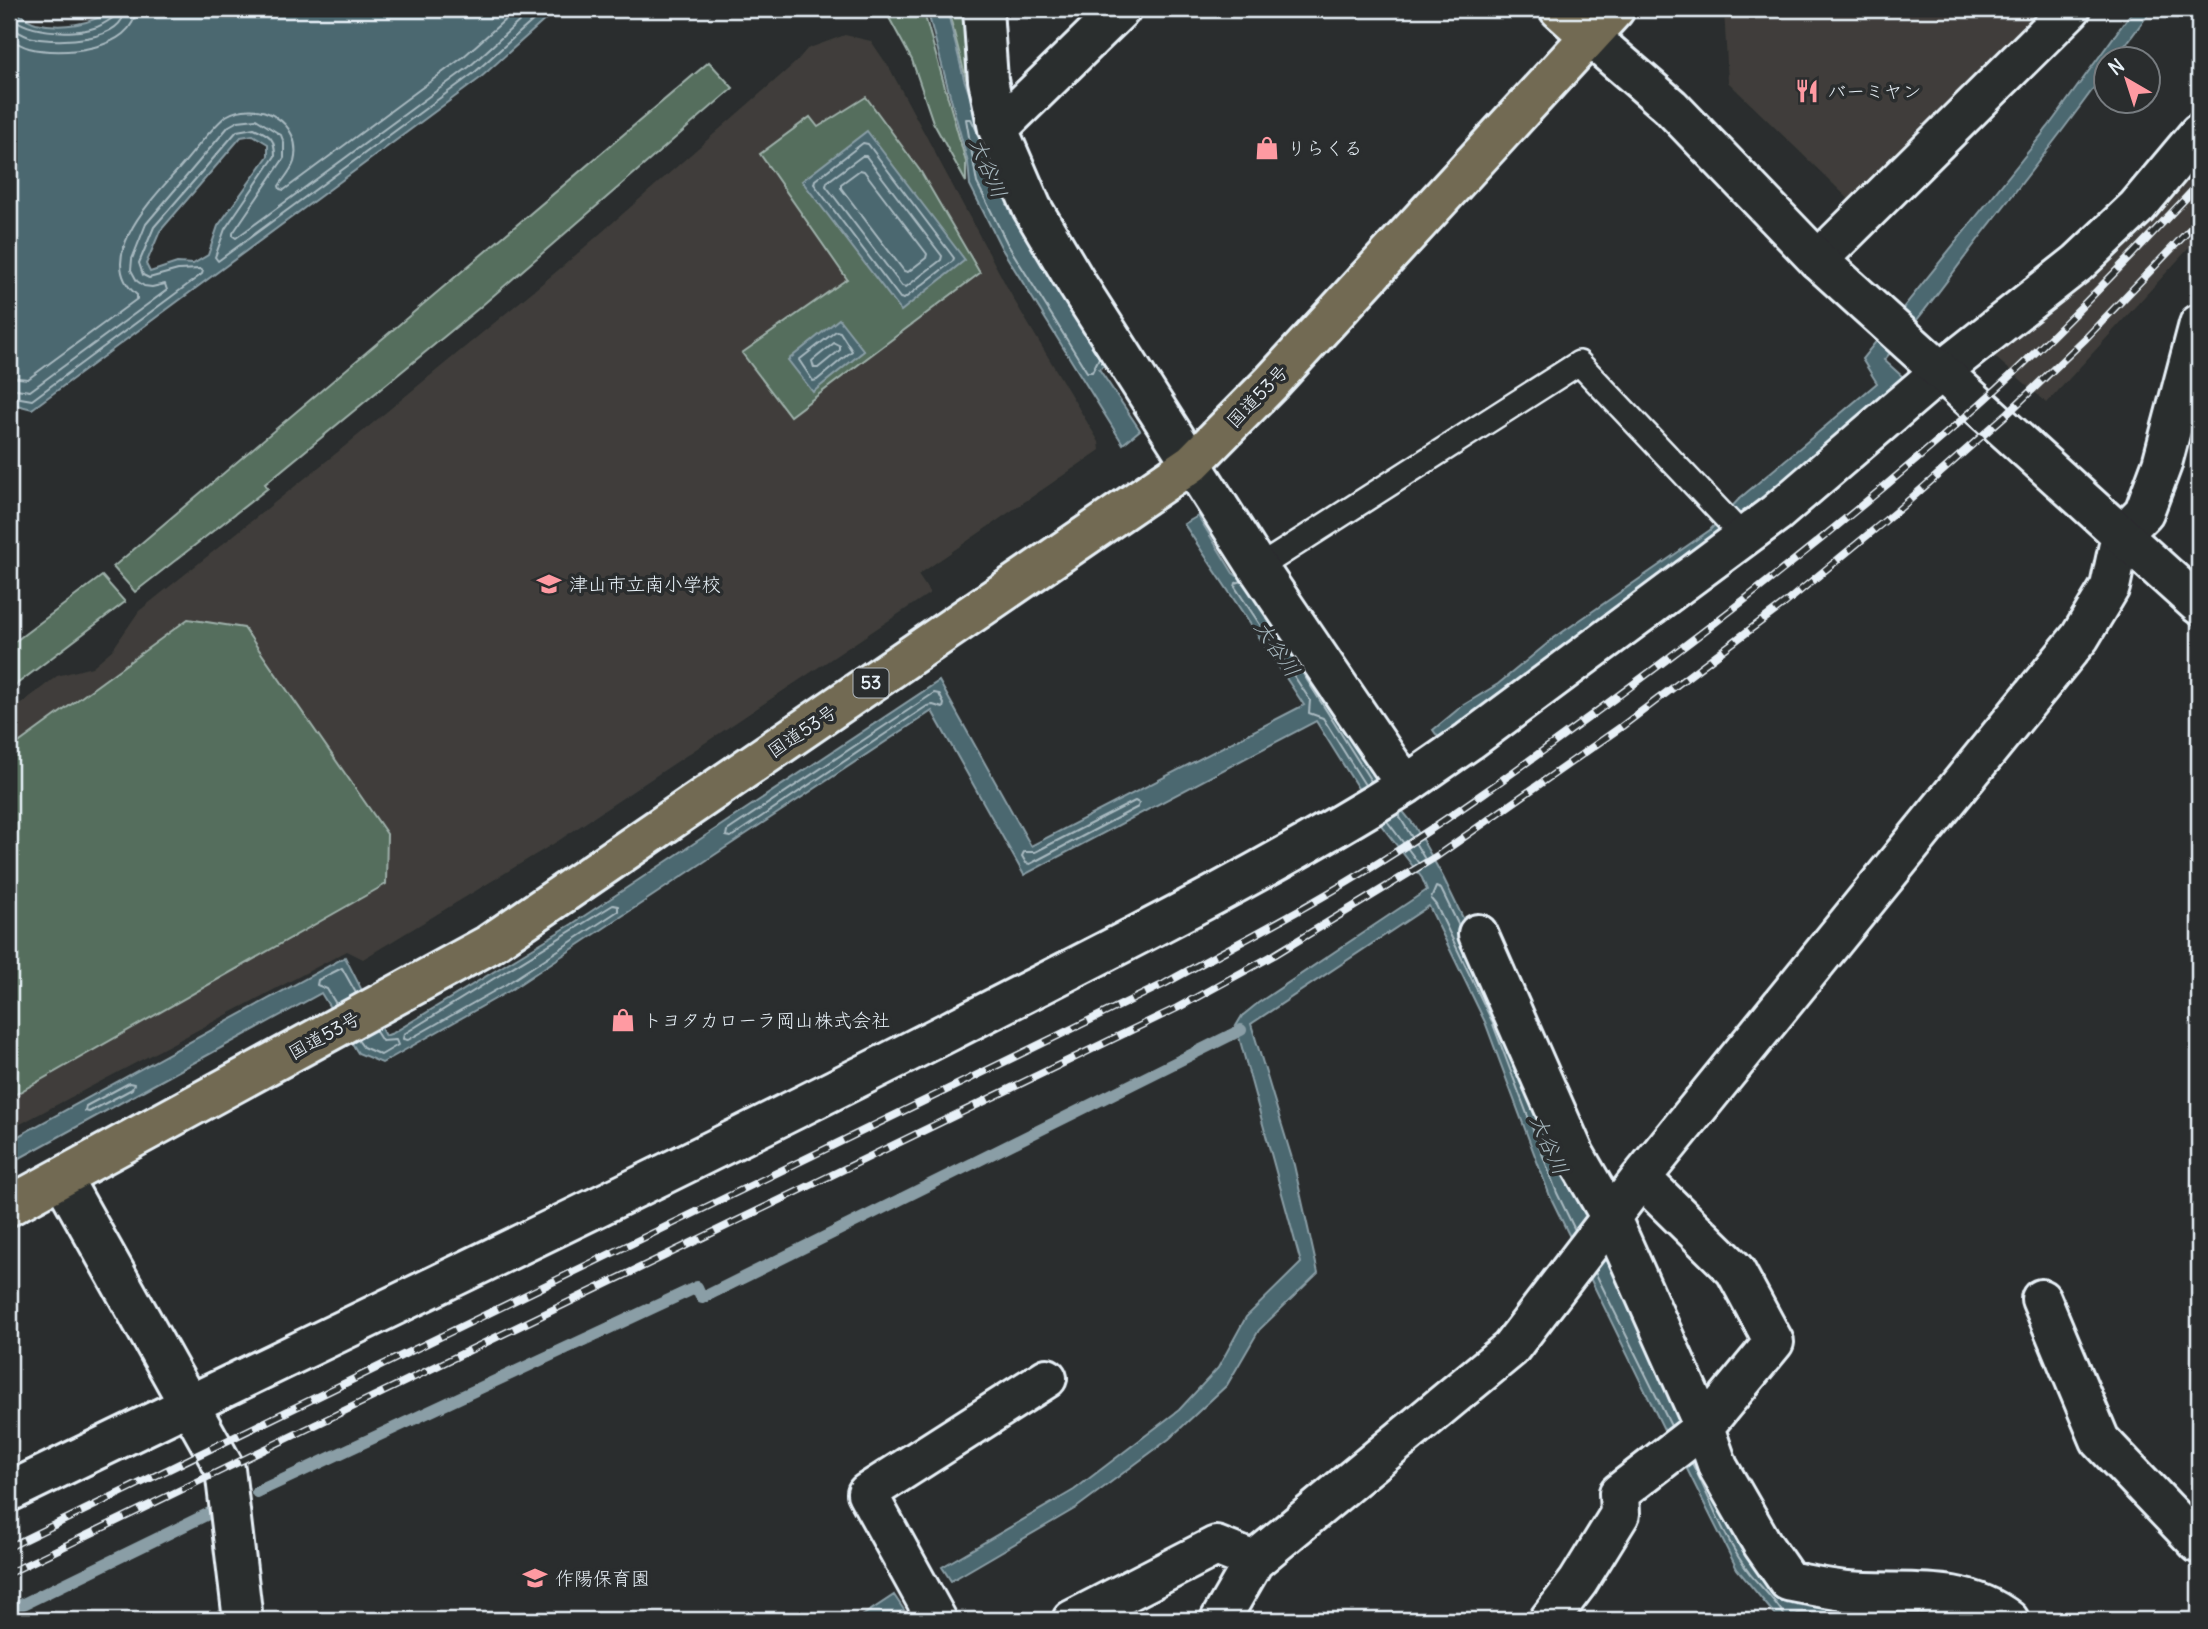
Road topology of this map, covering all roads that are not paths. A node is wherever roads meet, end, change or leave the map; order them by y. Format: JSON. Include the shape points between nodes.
{"nodes":[{"id":1,"x":983,"y":9,"type":"edge"},
{"id":2,"x":1121,"y":9,"type":"edge"},
{"id":3,"x":1559,"y":9,"type":"edge"},
{"id":4,"x":1615,"y":9,"type":"edge"},
{"id":5,"x":2071,"y":9,"type":"edge"},
{"id":6,"x":1589,"y":36,"type":"junction"},
{"id":7,"x":998,"y":129,"type":"junction"},
{"id":8,"x":2199,"y":133,"type":"edge"},
{"id":9,"x":1818,"y":260,"type":"junction"},
{"id":10,"x":2199,"y":324,"type":"edge"},
{"id":11,"x":1940,"y":372,"type":"junction"},
{"id":12,"x":1192,"y":463,"type":"junction"},
{"id":13,"x":2121,"y":535,"type":"junction"},
{"id":14,"x":1744,"y":537,"type":"junction"},
{"id":15,"x":1258,"y":568,"type":"junction"},
{"id":16,"x":2199,"y":604,"type":"edge"},
{"id":17,"x":1402,"y":787,"type":"junction"},
{"id":18,"x":1479,"y":934,"type":"dead end"},
{"id":19,"x":62,"y":1178,"type":"junction"},
{"id":20,"x":1640,"y":1178,"type":"junction"},
{"id":21,"x":9,"y":1206,"type":"edge"},
{"id":22,"x":1610,"y":1216,"type":"junction"},
{"id":23,"x":2041,"y":1299,"type":"dead end"},
{"id":24,"x":1047,"y":1378,"type":"dead end"},
{"id":25,"x":190,"y":1404,"type":"junction"},
{"id":26,"x":1691,"y":1437,"type":"junction"},
{"id":27,"x":9,"y":1492,"type":"edge"},
{"id":28,"x":2199,"y":1544,"type":"edge"},
{"id":29,"x":1254,"y":1561,"type":"junction"},
{"id":30,"x":243,"y":1620,"type":"edge"},
{"id":31,"x":937,"y":1620,"type":"edge"},
{"id":32,"x":1072,"y":1620,"type":"edge"},
{"id":33,"x":1220,"y":1620,"type":"edge"},
{"id":34,"x":1549,"y":1620,"type":"edge"},
{"id":35,"x":2009,"y":1620,"type":"edge"}],
"edges":[{"from":1,"to":7,"type":"street","via":[[988,80]]},
{"from":2,"to":7,"type":"street"},
{"from":3,"to":6,"type":"main road"},
{"from":4,"to":6,"type":"main road","name":"国道53号","number":"53"},
{"from":5,"to":9,"type":"street"},
{"from":6,"to":9,"type":"street","via":[[1671,107]]},
{"from":6,"to":12,"type":"main road","name":"国道53号","number":"53"},
{"from":7,"to":12,"type":"street","via":[[1032,208]]},
{"from":8,"to":11,"type":"street","via":[[2137,207],[2078,262]]},
{"from":9,"to":11,"type":"street"},
{"from":10,"to":13,"type":"street","via":[[2162,464],[2144,512]]},
{"from":11,"to":13,"type":"street"},
{"from":11,"to":14,"type":"street"},
{"from":12,"to":15,"type":"street"},
{"from":12,"to":19,"type":"main road","name":"国道53号","number":"53","via":[[488,945]]},
{"from":13,"to":16,"type":"street"},
{"from":13,"to":20,"type":"street","via":[[2110,587],[2080,637]]},
{"from":14,"to":15,"type":"lane","via":[[1579,363]]},
{"from":14,"to":17,"type":"street"},
{"from":15,"to":17,"type":"street"},
{"from":17,"to":25,"type":"street","via":[[1173,917],[808,1103]]},
{"from":18,"to":22,"type":"street","via":[[1575,1155]]},
{"from":19,"to":21,"type":"main road","name":"国道53号","number":"53"},
{"from":19,"to":25,"type":"street"},
{"from":20,"to":22,"type":"street"},
{"from":20,"to":26,"type":"street","via":[[1735,1270],[1774,1342]]},
{"from":22,"to":26,"type":"street"},
{"from":22,"to":29,"type":"street","via":[[1510,1349]]},
{"from":23,"to":28,"type":"street","via":[[2100,1440]]},
{"from":24,"to":31,"type":"street","via":[[867,1493]]},
{"from":25,"to":27,"type":"street"},
{"from":25,"to":30,"type":"street","via":[[225,1469]]},
{"from":26,"to":34,"type":"street","via":[[1619,1493],[1620,1514]]},
{"from":26,"to":35,"type":"street","via":[[1718,1466],[1788,1581],[1847,1591],[1950,1595],[1986,1605]]},
{"from":29,"to":32,"type":"street","via":[[1216,1546]]},
{"from":29,"to":33,"type":"street"}]}
